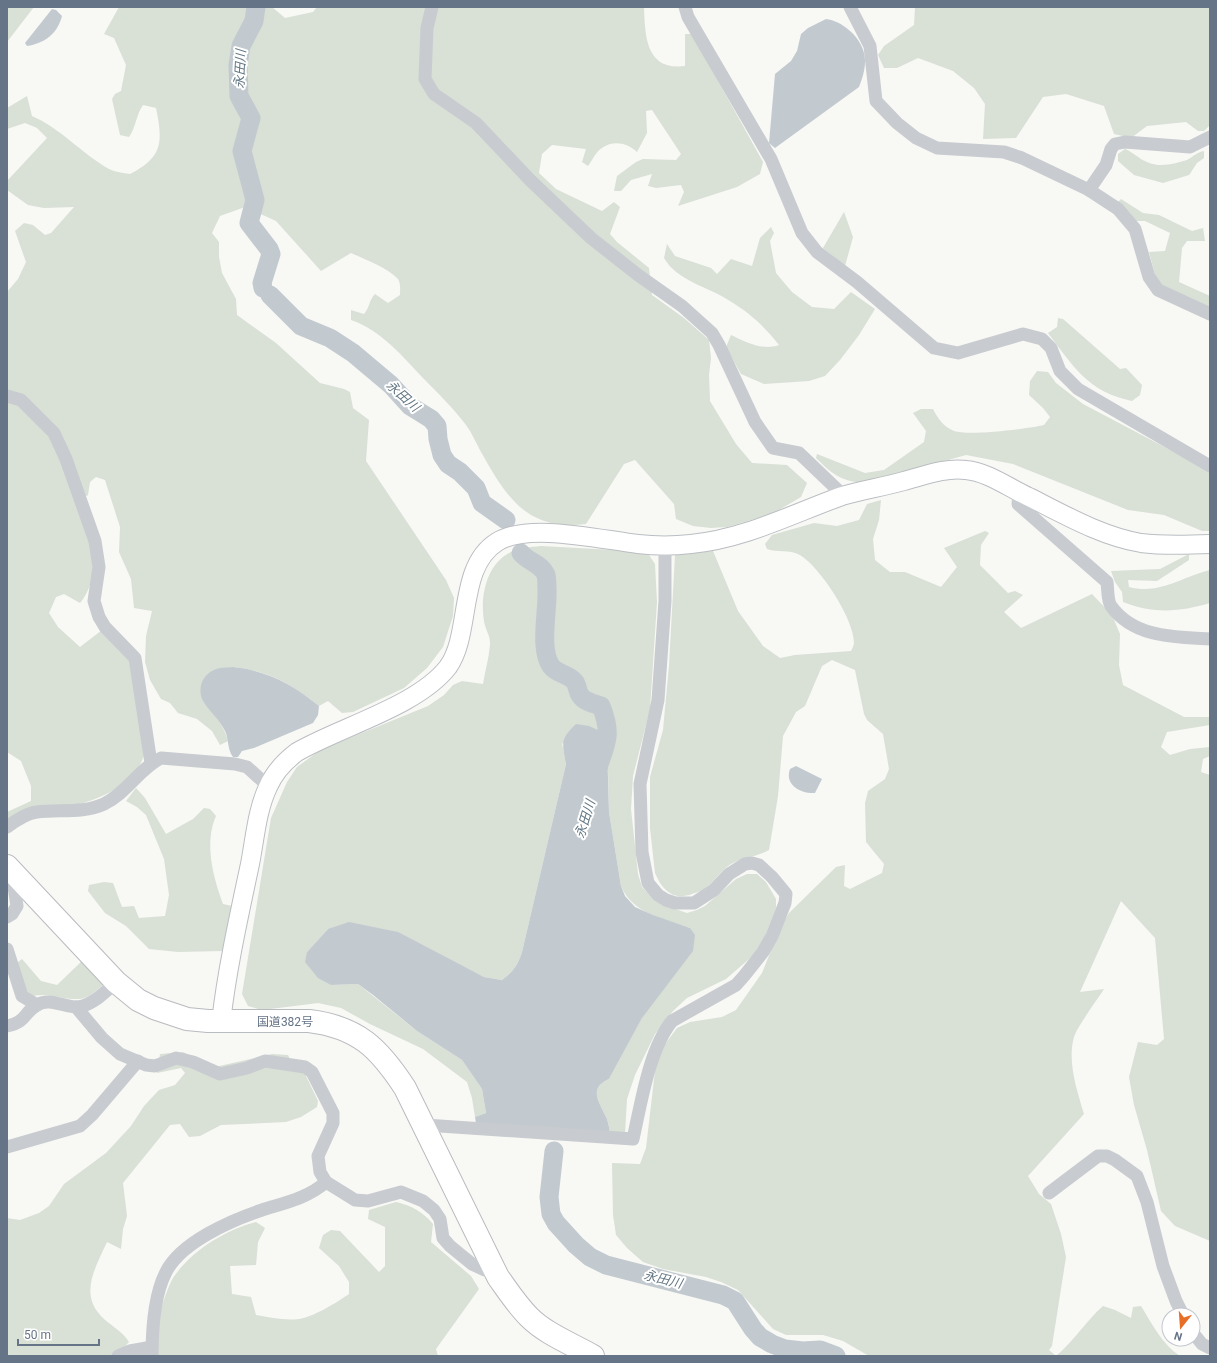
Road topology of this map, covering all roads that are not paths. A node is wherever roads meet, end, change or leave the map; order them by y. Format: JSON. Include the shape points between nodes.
{"nodes":[{"id":1,"x":432,"y":7,"type":"edge"},
{"id":2,"x":685,"y":7,"type":"edge"},
{"id":3,"x":850,"y":7,"type":"edge"},
{"id":4,"x":1210,"y":137,"type":"edge"},
{"id":5,"x":1089,"y":190,"type":"junction"},
{"id":6,"x":1210,"y":314,"type":"edge"},
{"id":7,"x":7,"y":396,"type":"edge"},
{"id":8,"x":1210,"y":466,"type":"edge"},
{"id":9,"x":1019,"y":493,"type":"junction"},
{"id":10,"x":844,"y":496,"type":"junction"},
{"id":11,"x":1210,"y":544,"type":"edge"},
{"id":12,"x":665,"y":545,"type":"junction"},
{"id":13,"x":1210,"y":639,"type":"edge"},
{"id":14,"x":151,"y":763,"type":"junction"},
{"id":15,"x":268,"y":786,"type":"junction"},
{"id":16,"x":7,"y":827,"type":"edge"},
{"id":17,"x":10,"y":869,"type":"edge"},
{"id":18,"x":7,"y":917,"type":"edge"},
{"id":19,"x":7,"y":949,"type":"edge"},
{"id":20,"x":116,"y":982,"type":"junction"},
{"id":21,"x":37,"y":1005,"type":"junction"},
{"id":22,"x":76,"y":1007,"type":"junction"},
{"id":23,"x":221,"y":1022,"type":"junction"},
{"id":24,"x":7,"y":1026,"type":"edge"},
{"id":25,"x":138,"y":1062,"type":"junction"},
{"id":26,"x":425,"y":1125,"type":"junction"},
{"id":27,"x":7,"y":1147,"type":"edge"},
{"id":28,"x":326,"y":1182,"type":"junction"},
{"id":29,"x":1049,"y":1193,"type":"dead end"},
{"id":30,"x":495,"y":1270,"type":"junction"},
{"id":31,"x":1179,"y":1307,"type":"edge"},
{"id":32,"x":1201,"y":1343,"type":"edge"},
{"id":33,"x":1210,"y":1348,"type":"edge"},
{"id":34,"x":152,"y":1351,"type":"edge"},
{"id":35,"x":118,"y":1356,"type":"edge"},
{"id":36,"x":593,"y":1356,"type":"edge"}],
"edges":[{"from":1,"to":10,"type":"street","via":[[427,28],[425,79],[434,94],[476,122],[530,180],[591,238],[682,306],[708,329],[719,345],[755,422],[773,448],[799,453]]},
{"from":2,"to":8,"type":"street","via":[[688,17],[772,160],[802,233],[817,252],[857,282],[934,348],[958,354],[1023,334],[1042,339],[1051,348],[1060,371],[1078,389]]},
{"from":3,"to":5,"type":"street","via":[[870,46],[876,101],[897,124],[916,138],[937,148],[1004,152]]},
{"from":4,"to":5,"type":"street","via":[[1190,147],[1125,142],[1116,144],[1111,149],[1106,165]]},
{"from":5,"to":6,"type":"street","via":[[1118,209],[1135,229],[1149,277],[1155,287]]},
{"from":7,"to":14,"type":"street","via":[[21,400],[54,433],[66,459],[95,541],[99,567],[94,601],[99,617],[105,627],[135,658]]},
{"from":9,"to":10,"type":"street","via":[[988,477],[966,470],[943,471]]},
{"from":9,"to":11,"type":"street","via":[[1116,537],[1157,544]]},
{"from":9,"to":13,"type":"street","via":[[1018,504],[1107,582],[1110,605],[1129,623],[1139,629],[1168,637]]},
{"from":10,"to":12,"type":"street","via":[[739,535],[691,544]]},
{"from":12,"to":15,"type":"street","via":[[526,533],[515,534],[496,542],[487,550],[475,570],[456,650],[450,664],[440,676],[400,703],[297,752],[286,760]]},
{"from":12,"to":26,"type":"street","via":[[658,700],[640,784],[642,852],[648,883],[658,895],[674,903],[694,903],[714,890],[729,874],[745,864],[752,863],[759,865],[772,876],[786,894],[780,918],[763,952],[736,985],[672,1021],[665,1030],[645,1085],[634,1139]]},
{"from":14,"to":15,"type":"street","via":[[161,758],[235,764],[247,767]]},
{"from":14,"to":16,"type":"street","via":[[119,795],[104,804],[88,809],[36,812]]},
{"from":15,"to":23,"type":"street","via":[[259,816],[223,998]]},
{"from":17,"to":18,"type":"street","via":[[17,906]]},
{"from":17,"to":20,"type":"highway","name":"国道382号"},
{"from":19,"to":21,"type":"street","via":[[22,996]]},
{"from":20,"to":22,"type":"street","via":[[86,1005]]},
{"from":20,"to":23,"type":"highway","name":"国道382号","via":[[138,1000],[169,1014],[187,1019]]},
{"from":21,"to":22,"type":"street","via":[[55,1003]]},
{"from":21,"to":24,"type":"street","via":[[21,1021]]},
{"from":22,"to":25,"type":"street","via":[[102,1038],[120,1054]]},
{"from":23,"to":26,"type":"highway","name":"国道382号","via":[[309,1021],[340,1027],[357,1034],[378,1050],[389,1063]]},
{"from":25,"to":27,"type":"street","via":[[80,1126]]},
{"from":25,"to":28,"type":"street","via":[[156,1066],[176,1058],[193,1062],[220,1074],[265,1061],[305,1067],[312,1072],[333,1113],[333,1123],[318,1156],[320,1172]]},
{"from":26,"to":30,"type":"highway","name":"国道382号"},
{"from":28,"to":30,"type":"street","via":[[355,1200],[368,1201],[400,1192],[424,1201],[440,1219],[443,1238],[450,1246],[472,1264],[485,1270]]},
{"from":28,"to":34,"type":"street","via":[[302,1197],[249,1214],[198,1240],[183,1252],[166,1271],[162,1283],[153,1324]]},
{"from":29,"to":31,"type":"street","via":[[1098,1156],[1107,1156],[1115,1160],[1137,1176],[1147,1202],[1163,1266]]},
{"from":30,"to":36,"type":"highway","name":"国道382号","via":[[530,1318]]},
{"from":32,"to":33,"type":"street"},
{"from":34,"to":35,"type":"street","via":[[130,1351]]}]}
